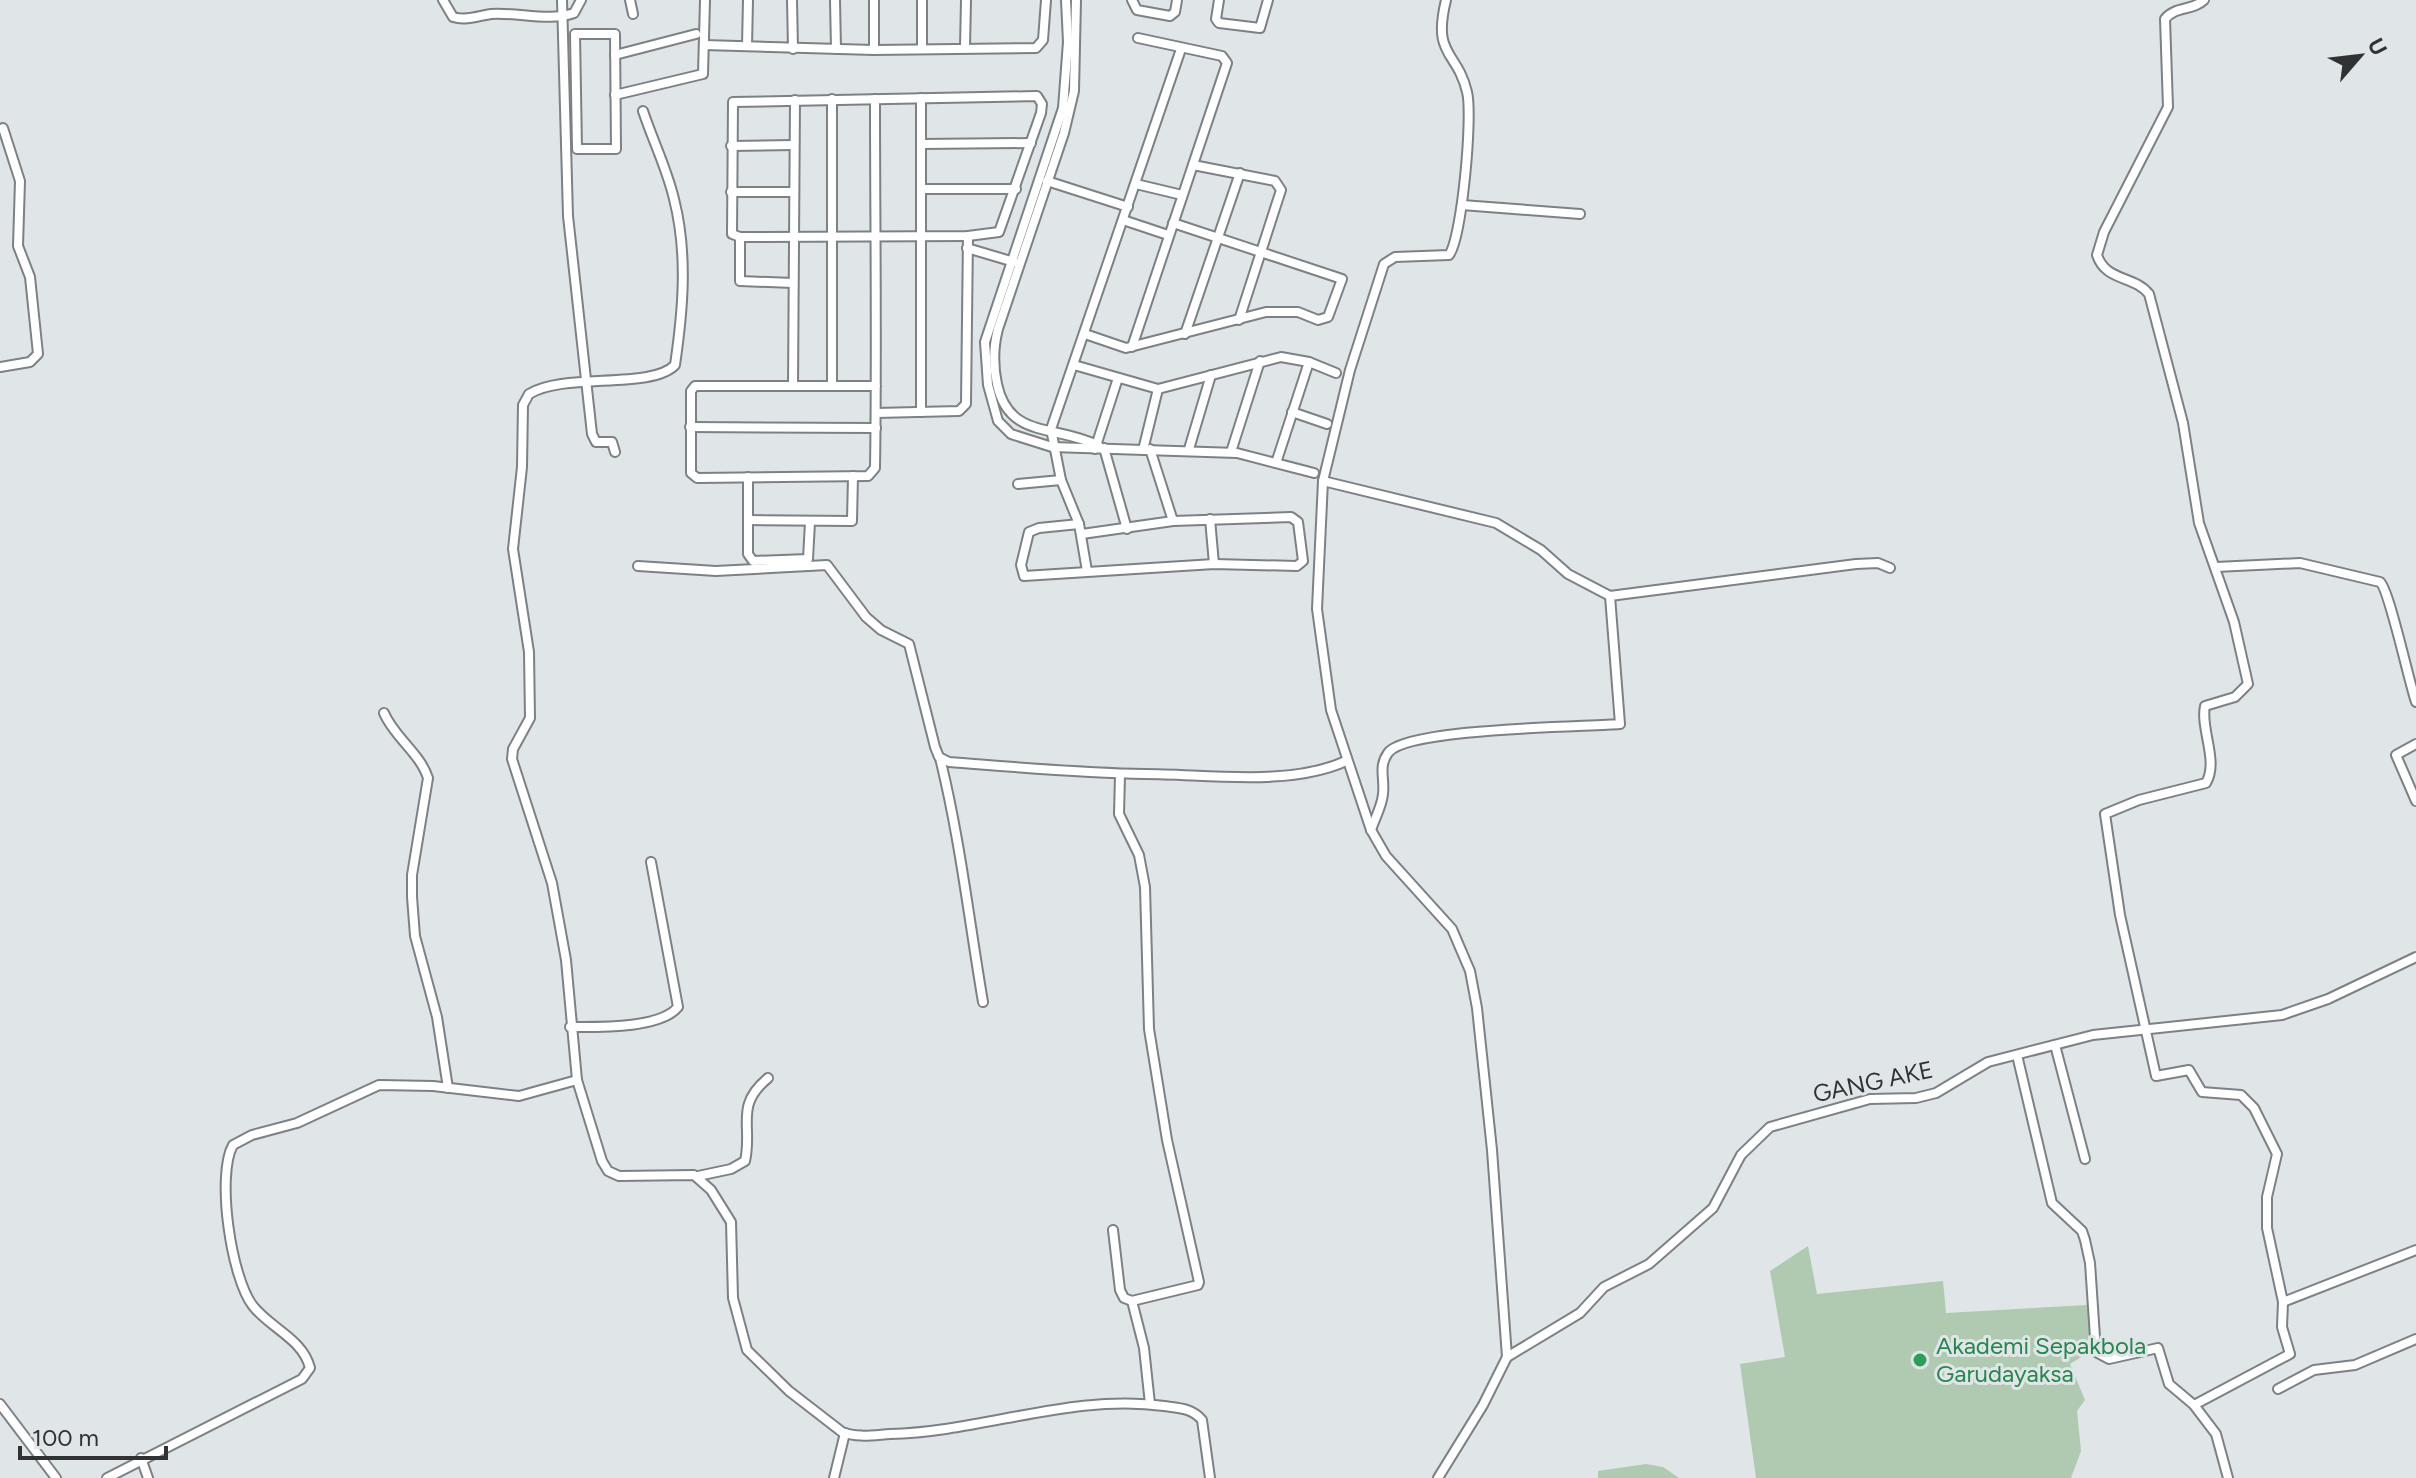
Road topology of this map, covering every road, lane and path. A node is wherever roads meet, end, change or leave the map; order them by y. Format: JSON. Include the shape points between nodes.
{"nodes":[{"id":1,"x":443,"y":0,"type":"edge"},
{"id":2,"x":562,"y":0,"type":"edge"},
{"id":3,"x":581,"y":0,"type":"edge"},
{"id":4,"x":630,"y":0,"type":"edge"},
{"id":5,"x":705,"y":0,"type":"edge"},
{"id":6,"x":748,"y":0,"type":"edge"},
{"id":7,"x":792,"y":0,"type":"edge"},
{"id":8,"x":835,"y":0,"type":"edge"},
{"id":9,"x":874,"y":0,"type":"edge"},
{"id":10,"x":922,"y":0,"type":"edge"},
{"id":11,"x":966,"y":0,"type":"edge"},
{"id":12,"x":1046,"y":0,"type":"edge"},
{"id":13,"x":1066,"y":0,"type":"edge"},
{"id":14,"x":1076,"y":0,"type":"edge"},
{"id":15,"x":1132,"y":0,"type":"edge"},
{"id":16,"x":1177,"y":0,"type":"edge"},
{"id":17,"x":1219,"y":0,"type":"edge"},
{"id":18,"x":1268,"y":0,"type":"edge"},
{"id":19,"x":1446,"y":0,"type":"edge"},
{"id":20,"x":2204,"y":0,"type":"edge"},
{"id":21,"x":633,"y":14,"type":"dead end"},
{"id":22,"x":563,"y":17,"type":"junction"},
{"id":23,"x":696,"y":34,"type":"dead end"},
{"id":24,"x":1138,"y":38,"type":"dead end"},
{"id":25,"x":704,"y":45,"type":"junction"},
{"id":26,"x":747,"y":46,"type":"junction"},
{"id":27,"x":965,"y":47,"type":"junction"},
{"id":28,"x":922,"y":48,"type":"junction"},
{"id":29,"x":793,"y":49,"type":"junction"},
{"id":30,"x":836,"y":49,"type":"junction"},
{"id":31,"x":1181,"y":49,"type":"junction"},
{"id":32,"x":874,"y":50,"type":"junction"},
{"id":33,"x":615,"y":55,"type":"junction"},
{"id":34,"x":615,"y":95,"type":"junction"},
{"id":35,"x":921,"y":98,"type":"junction"},
{"id":36,"x":832,"y":99,"type":"junction"},
{"id":37,"x":875,"y":99,"type":"junction"},
{"id":38,"x":795,"y":100,"type":"junction"},
{"id":39,"x":643,"y":111,"type":"dead end"},
{"id":40,"x":3,"y":128,"type":"dead end"},
{"id":41,"x":1031,"y":143,"type":"junction"},
{"id":42,"x":921,"y":144,"type":"junction"},
{"id":43,"x":794,"y":145,"type":"junction"},
{"id":44,"x":731,"y":146,"type":"junction"},
{"id":45,"x":1193,"y":165,"type":"junction"},
{"id":46,"x":1240,"y":173,"type":"junction"},
{"id":47,"x":1047,"y":181,"type":"junction"},
{"id":48,"x":1136,"y":184,"type":"junction"},
{"id":49,"x":921,"y":189,"type":"junction"},
{"id":50,"x":1016,"y":189,"type":"junction"},
{"id":51,"x":731,"y":192,"type":"junction"},
{"id":52,"x":794,"y":192,"type":"junction"},
{"id":53,"x":1182,"y":195,"type":"junction"},
{"id":54,"x":1462,"y":205,"type":"junction"},
{"id":55,"x":1128,"y":207,"type":"junction"},
{"id":56,"x":1580,"y":214,"type":"dead end"},
{"id":57,"x":1123,"y":220,"type":"junction"},
{"id":58,"x":1173,"y":223,"type":"junction"},
{"id":59,"x":1168,"y":235,"type":"junction"},
{"id":60,"x":921,"y":236,"type":"junction"},
{"id":61,"x":968,"y":236,"type":"junction"},
{"id":62,"x":740,"y":237,"type":"junction"},
{"id":63,"x":793,"y":237,"type":"junction"},
{"id":64,"x":832,"y":237,"type":"junction"},
{"id":65,"x":875,"y":237,"type":"junction"},
{"id":66,"x":1216,"y":237,"type":"junction"},
{"id":67,"x":967,"y":248,"type":"junction"},
{"id":68,"x":1260,"y":253,"type":"junction"},
{"id":69,"x":1014,"y":262,"type":"junction"},
{"id":70,"x":793,"y":283,"type":"junction"},
{"id":71,"x":1239,"y":320,"type":"junction"},
{"id":72,"x":1085,"y":334,"type":"junction"},
{"id":73,"x":1185,"y":334,"type":"junction"},
{"id":74,"x":1132,"y":347,"type":"junction"},
{"id":75,"x":1260,"y":361,"type":"junction"},
{"id":76,"x":1309,"y":362,"type":"junction"},
{"id":77,"x":1074,"y":365,"type":"junction"},
{"id":78,"x":0,"y":367,"type":"edge"},
{"id":79,"x":1336,"y":373,"type":"dead end"},
{"id":80,"x":1211,"y":375,"type":"junction"},
{"id":81,"x":1118,"y":378,"type":"junction"},
{"id":82,"x":588,"y":381,"type":"junction"},
{"id":83,"x":793,"y":386,"type":"junction"},
{"id":84,"x":832,"y":386,"type":"junction"},
{"id":85,"x":876,"y":386,"type":"junction"},
{"id":86,"x":1158,"y":389,"type":"junction"},
{"id":87,"x":921,"y":412,"type":"junction"},
{"id":88,"x":1292,"y":412,"type":"junction"},
{"id":89,"x":876,"y":413,"type":"junction"},
{"id":90,"x":1327,"y":424,"type":"dead end"},
{"id":91,"x":690,"y":427,"type":"junction"},
{"id":92,"x":876,"y":428,"type":"junction"},
{"id":93,"x":1051,"y":429,"type":"junction"},
{"id":94,"x":1052,"y":447,"type":"junction"},
{"id":95,"x":1099,"y":447,"type":"junction"},
{"id":96,"x":1189,"y":449,"type":"junction"},
{"id":97,"x":1146,"y":450,"type":"junction"},
{"id":98,"x":615,"y":452,"type":"dead end"},
{"id":99,"x":1231,"y":452,"type":"junction"},
{"id":100,"x":1276,"y":463,"type":"junction"},
{"id":101,"x":1314,"y":473,"type":"dead end"},
{"id":102,"x":853,"y":476,"type":"junction"},
{"id":103,"x":748,"y":477,"type":"junction"},
{"id":104,"x":1061,"y":480,"type":"junction"},
{"id":105,"x":1323,"y":481,"type":"junction"},
{"id":106,"x":1018,"y":484,"type":"dead end"},
{"id":107,"x":1210,"y":519,"type":"junction"},
{"id":108,"x":748,"y":520,"type":"junction"},
{"id":109,"x":1173,"y":521,"type":"junction"},
{"id":110,"x":810,"y":522,"type":"junction"},
{"id":111,"x":1081,"y":529,"type":"junction"},
{"id":112,"x":1127,"y":529,"type":"junction"},
{"id":113,"x":1214,"y":564,"type":"junction"},
{"id":114,"x":638,"y":566,"type":"dead end"},
{"id":115,"x":2216,"y":567,"type":"junction"},
{"id":116,"x":1890,"y":568,"type":"dead end"},
{"id":117,"x":1087,"y":571,"type":"junction"},
{"id":118,"x":1610,"y":596,"type":"junction"},
{"id":119,"x":2416,"y":702,"type":"edge"},
{"id":120,"x":384,"y":713,"type":"dead end"},
{"id":121,"x":2416,"y":744,"type":"edge"},
{"id":122,"x":939,"y":757,"type":"junction"},
{"id":123,"x":1346,"y":761,"type":"junction"},
{"id":124,"x":1120,"y":775,"type":"junction"},
{"id":125,"x":2416,"y":801,"type":"edge"},
{"id":126,"x":1371,"y":830,"type":"junction"},
{"id":127,"x":651,"y":862,"type":"dead end"},
{"id":128,"x":2416,"y":957,"type":"edge"},
{"id":129,"x":983,"y":1002,"type":"dead end"},
{"id":130,"x":2143,"y":1027,"type":"junction"},
{"id":131,"x":570,"y":1030,"type":"junction"},
{"id":132,"x":2055,"y":1045,"type":"junction"},
{"id":133,"x":2017,"y":1055,"type":"junction"},
{"id":134,"x":768,"y":1078,"type":"dead end"},
{"id":135,"x":577,"y":1080,"type":"junction"},
{"id":136,"x":448,"y":1088,"type":"junction"},
{"id":137,"x":2085,"y":1159,"type":"dead end"},
{"id":138,"x":698,"y":1176,"type":"junction"},
{"id":139,"x":1113,"y":1230,"type":"dead end"},
{"id":140,"x":2416,"y":1250,"type":"edge"},
{"id":141,"x":1132,"y":1301,"type":"junction"},
{"id":142,"x":2283,"y":1302,"type":"junction"},
{"id":143,"x":2416,"y":1339,"type":"edge"},
{"id":144,"x":1507,"y":1357,"type":"junction"},
{"id":145,"x":2278,"y":1389,"type":"dead end"},
{"id":146,"x":0,"y":1404,"type":"edge"},
{"id":147,"x":1150,"y":1404,"type":"junction"},
{"id":148,"x":2194,"y":1405,"type":"junction"},
{"id":149,"x":845,"y":1433,"type":"junction"},
{"id":150,"x":141,"y":1458,"type":"junction"},
{"id":151,"x":56,"y":1478,"type":"edge"},
{"id":152,"x":107,"y":1478,"type":"edge"},
{"id":153,"x":148,"y":1478,"type":"edge"},
{"id":154,"x":834,"y":1478,"type":"edge"},
{"id":155,"x":1210,"y":1478,"type":"edge"},
{"id":156,"x":1438,"y":1478,"type":"edge"},
{"id":157,"x":2228,"y":1478,"type":"edge"}],
"edges":[{"from":1,"to":22,"type":"street","via":[[458,19],[510,13]]},
{"from":2,"to":22,"type":"street"},
{"from":3,"to":22,"type":"street","via":[[574,13]]},
{"from":4,"to":21,"type":"street"},
{"from":5,"to":25,"type":"street"},
{"from":6,"to":26,"type":"street"},
{"from":7,"to":29,"type":"street"},
{"from":8,"to":30,"type":"street"},
{"from":9,"to":32,"type":"street"},
{"from":10,"to":28,"type":"street"},
{"from":11,"to":27,"type":"street"},
{"from":12,"to":27,"type":"street","via":[[1040,46]]},
{"from":13,"to":69,"type":"street","via":[[1063,108]]},
{"from":14,"to":47,"type":"street","via":[[1074,91]]},
{"from":15,"to":16,"type":"street","via":[[1134,8],[1170,16]]},
{"from":17,"to":18,"type":"street","via":[[1219,23],[1260,28]]},
{"from":19,"to":54,"type":"street","via":[[1445,53],[1463,80],[1469,102]]},
{"from":20,"to":115,"type":"street","via":[[2165,19],[2168,104],[2097,255],[2108,273],[2149,294],[2183,423],[2199,523]]},
{"from":22,"to":82,"type":"street","via":[[568,216]]},
{"from":23,"to":33,"type":"street"},
{"from":24,"to":31,"type":"street"},
{"from":25,"to":26,"type":"street"},
{"from":25,"to":34,"type":"street","via":[[703,74]]},
{"from":26,"to":29,"type":"street"},
{"from":27,"to":28,"type":"street"},
{"from":28,"to":32,"type":"street"},
{"from":29,"to":30,"type":"street"},
{"from":30,"to":32,"type":"street"},
{"from":31,"to":45,"type":"street","via":[[1222,56],[1227,63]]},
{"from":31,"to":48,"type":"street"},
{"from":33,"to":34,"type":"street"},
{"from":33,"to":34,"type":"street","via":[[615,34],[575,34],[577,149],[616,149]]},
{"from":35,"to":37,"type":"street"},
{"from":35,"to":41,"type":"street","via":[[1037,96],[1041,113]]},
{"from":35,"to":42,"type":"street"},
{"from":36,"to":37,"type":"street"},
{"from":36,"to":38,"type":"street"},
{"from":36,"to":64,"type":"street"},
{"from":37,"to":65,"type":"street"},
{"from":38,"to":43,"type":"street"},
{"from":38,"to":44,"type":"street","via":[[733,102]]},
{"from":39,"to":82,"type":"street","via":[[673,194],[680,238],[682,304],[676,363],[671,370],[652,375]]},
{"from":40,"to":78,"type":"street","via":[[20,181],[18,246],[30,277],[38,354],[30,362]]},
{"from":41,"to":42,"type":"street"},
{"from":41,"to":50,"type":"street"},
{"from":42,"to":49,"type":"street"},
{"from":43,"to":44,"type":"street"},
{"from":43,"to":52,"type":"street"},
{"from":44,"to":51,"type":"street"},
{"from":45,"to":46,"type":"street"},
{"from":45,"to":53,"type":"street"},
{"from":46,"to":66,"type":"street"},
{"from":46,"to":68,"type":"street","via":[[1275,181],[1281,190]]},
{"from":47,"to":55,"type":"street"},
{"from":47,"to":69,"type":"street"},
{"from":48,"to":53,"type":"street"},
{"from":48,"to":55,"type":"street"},
{"from":49,"to":50,"type":"street"},
{"from":49,"to":60,"type":"street"},
{"from":50,"to":61,"type":"street","via":[[1002,229]]},
{"from":51,"to":52,"type":"street"},
{"from":51,"to":62,"type":"street","via":[[731,230]]},
{"from":52,"to":63,"type":"street"},
{"from":53,"to":58,"type":"street"},
{"from":54,"to":56,"type":"street"},
{"from":54,"to":105,"type":"street","via":[[1461,227],[1449,255],[1395,257],[1384,264],[1350,370]]},
{"from":55,"to":57,"type":"street"},
{"from":57,"to":59,"type":"street"},
{"from":57,"to":72,"type":"street"},
{"from":58,"to":59,"type":"street"},
{"from":58,"to":66,"type":"street"},
{"from":59,"to":74,"type":"street"},
{"from":60,"to":61,"type":"street"},
{"from":60,"to":65,"type":"street"},
{"from":60,"to":87,"type":"street"},
{"from":61,"to":67,"type":"street"},
{"from":62,"to":63,"type":"street"},
{"from":62,"to":70,"type":"street","via":[[740,281]]},
{"from":63,"to":64,"type":"street"},
{"from":63,"to":70,"type":"street"},
{"from":64,"to":65,"type":"street"},
{"from":64,"to":84,"type":"street"},
{"from":65,"to":85,"type":"street"},
{"from":66,"to":68,"type":"street"},
{"from":66,"to":73,"type":"street"},
{"from":67,"to":69,"type":"street"},
{"from":67,"to":87,"type":"street","via":[[966,404],[959,411]]},
{"from":68,"to":71,"type":"street"},
{"from":68,"to":71,"type":"street","via":[[1342,279],[1338,295],[1324,320],[1285,310]]},
{"from":69,"to":93,"type":"street","via":[[994,341],[998,387],[1008,415]]},
{"from":69,"to":94,"type":"street","via":[[985,342],[988,385],[1002,426]]},
{"from":70,"to":83,"type":"street"},
{"from":71,"to":73,"type":"street"},
{"from":72,"to":74,"type":"street","via":[[1117,348]]},
{"from":72,"to":77,"type":"street"},
{"from":73,"to":74,"type":"street"},
{"from":75,"to":76,"type":"street","via":[[1289,357]]},
{"from":75,"to":80,"type":"street"},
{"from":75,"to":99,"type":"street"},
{"from":76,"to":79,"type":"street"},
{"from":76,"to":88,"type":"street"},
{"from":77,"to":81,"type":"street"},
{"from":77,"to":93,"type":"street"},
{"from":80,"to":86,"type":"street"},
{"from":80,"to":96,"type":"street"},
{"from":81,"to":86,"type":"street"},
{"from":81,"to":95,"type":"street"},
{"from":82,"to":98,"type":"street","via":[[593,438],[612,442]]},
{"from":82,"to":131,"type":"street","via":[[540,388],[525,400],[513,549],[529,652],[530,718],[512,759],[552,883],[566,960]]},
{"from":83,"to":84,"type":"street"},
{"from":83,"to":91,"type":"street","via":[[695,386]]},
{"from":84,"to":85,"type":"street"},
{"from":85,"to":89,"type":"street"},
{"from":86,"to":97,"type":"street"},
{"from":87,"to":89,"type":"street"},
{"from":88,"to":90,"type":"street"},
{"from":88,"to":100,"type":"street"},
{"from":89,"to":92,"type":"street"},
{"from":91,"to":92,"type":"street"},
{"from":91,"to":103,"type":"street","via":[[693,476]]},
{"from":92,"to":102,"type":"street","via":[[875,468],[868,476]]},
{"from":93,"to":94,"type":"street"},
{"from":93,"to":95,"type":"street"},
{"from":94,"to":95,"type":"street"},
{"from":94,"to":104,"type":"street"},
{"from":95,"to":97,"type":"street"},
{"from":95,"to":112,"type":"street"},
{"from":96,"to":97,"type":"street"},
{"from":96,"to":99,"type":"street"},
{"from":97,"to":109,"type":"street"},
{"from":99,"to":100,"type":"street"},
{"from":100,"to":101,"type":"street"},
{"from":102,"to":103,"type":"street"},
{"from":102,"to":110,"type":"street","via":[[852,521]]},
{"from":103,"to":108,"type":"street"},
{"from":104,"to":106,"type":"street"},
{"from":104,"to":111,"type":"street"},
{"from":105,"to":118,"type":"street","via":[[1496,523],[1568,574]]},
{"from":105,"to":123,"type":"street","via":[[1317,609],[1331,710]]},
{"from":107,"to":109,"type":"street"},
{"from":107,"to":113,"type":"street"},
{"from":107,"to":113,"type":"street","via":[[1291,517],[1298,522],[1303,554],[1297,566]]},
{"from":108,"to":110,"type":"street"},
{"from":108,"to":110,"type":"street","via":[[748,554],[753,561],[808,559]]},
{"from":109,"to":112,"type":"street"},
{"from":111,"to":112,"type":"street"},
{"from":111,"to":117,"type":"street"},
{"from":111,"to":117,"type":"street","via":[[1033,529],[1021,572],[1032,577]]},
{"from":113,"to":117,"type":"street"},
{"from":114,"to":122,"type":"street","via":[[716,571],[827,565],[866,617],[909,644]]},
{"from":115,"to":119,"type":"street","via":[[2300,563],[2380,582],[2387,589]]},
{"from":115,"to":130,"type":"street","via":[[2248,684],[2235,697],[2205,706],[2210,779],[2105,814]]},
{"from":116,"to":118,"type":"street","via":[[1856,564]]},
{"from":118,"to":126,"type":"street","via":[[1620,724],[1453,734],[1399,743],[1381,767],[1383,795]]},
{"from":120,"to":136,"type":"street","via":[[428,778],[412,897],[415,936],[437,1017]]},
{"from":121,"to":125,"type":"street","via":[[2396,754]]},
{"from":122,"to":124,"type":"street"},
{"from":122,"to":129,"type":"street","via":[[957,830]]},
{"from":123,"to":124,"type":"street","via":[[1236,779]]},
{"from":123,"to":126,"type":"street"},
{"from":124,"to":141,"type":"street","via":[[1119,814],[1139,855],[1145,887],[1149,1029],[1199,1282]]},
{"from":126,"to":144,"type":"street","via":[[1386,856],[1452,929],[1470,971],[1492,1150]]},
{"from":127,"to":131,"type":"street","via":[[678,1007],[666,1016],[636,1023]]},
{"from":128,"to":130,"type":"street","name":"GANG AKE","via":[[2282,1015]]},
{"from":130,"to":132,"type":"street","name":"GANG AKE"},
{"from":130,"to":142,"type":"street","via":[[2156,1076],[2189,1070],[2202,1092],[2241,1095],[2254,1108],[2277,1154],[2267,1197],[2267,1228]]},
{"from":131,"to":135,"type":"street"},
{"from":132,"to":133,"type":"street","name":"GANG AKE"},
{"from":132,"to":137,"type":"street"},
{"from":133,"to":144,"type":"street","name":"GANG AKE","via":[[1988,1062],[1936,1093],[1870,1099],[1770,1127],[1741,1155],[1713,1208],[1649,1264],[1604,1287],[1568,1322]]},
{"from":133,"to":148,"type":"street","via":[[2052,1203],[2085,1240],[2096,1352],[2109,1359],[2158,1348],[2171,1387]]},
{"from":134,"to":138,"type":"street","via":[[749,1102],[745,1161]]},
{"from":135,"to":136,"type":"street","via":[[519,1096]]},
{"from":135,"to":138,"type":"street","via":[[608,1171],[630,1177]]},
{"from":136,"to":150,"type":"street","via":[[370,1087],[230,1149],[226,1218],[252,1305],[292,1340],[310,1368],[302,1379]]},
{"from":138,"to":149,"type":"street","via":[[731,1222],[733,1298],[747,1350],[811,1410]]},
{"from":139,"to":141,"type":"street","via":[[1120,1290]]},
{"from":140,"to":142,"type":"street"},
{"from":141,"to":147,"type":"street"},
{"from":142,"to":148,"type":"street","via":[[2288,1356]]},
{"from":143,"to":145,"type":"street","via":[[2355,1365],[2314,1370]]},
{"from":144,"to":156,"type":"street"},
{"from":146,"to":151,"type":"street"},
{"from":147,"to":149,"type":"street","via":[[1091,1404],[910,1434]]},
{"from":147,"to":155,"type":"street","via":[[1188,1409],[1202,1420]]},
{"from":148,"to":157,"type":"street","via":[[2216,1434]]},
{"from":149,"to":154,"type":"street"},
{"from":150,"to":152,"type":"street"},
{"from":150,"to":153,"type":"street"}]}
